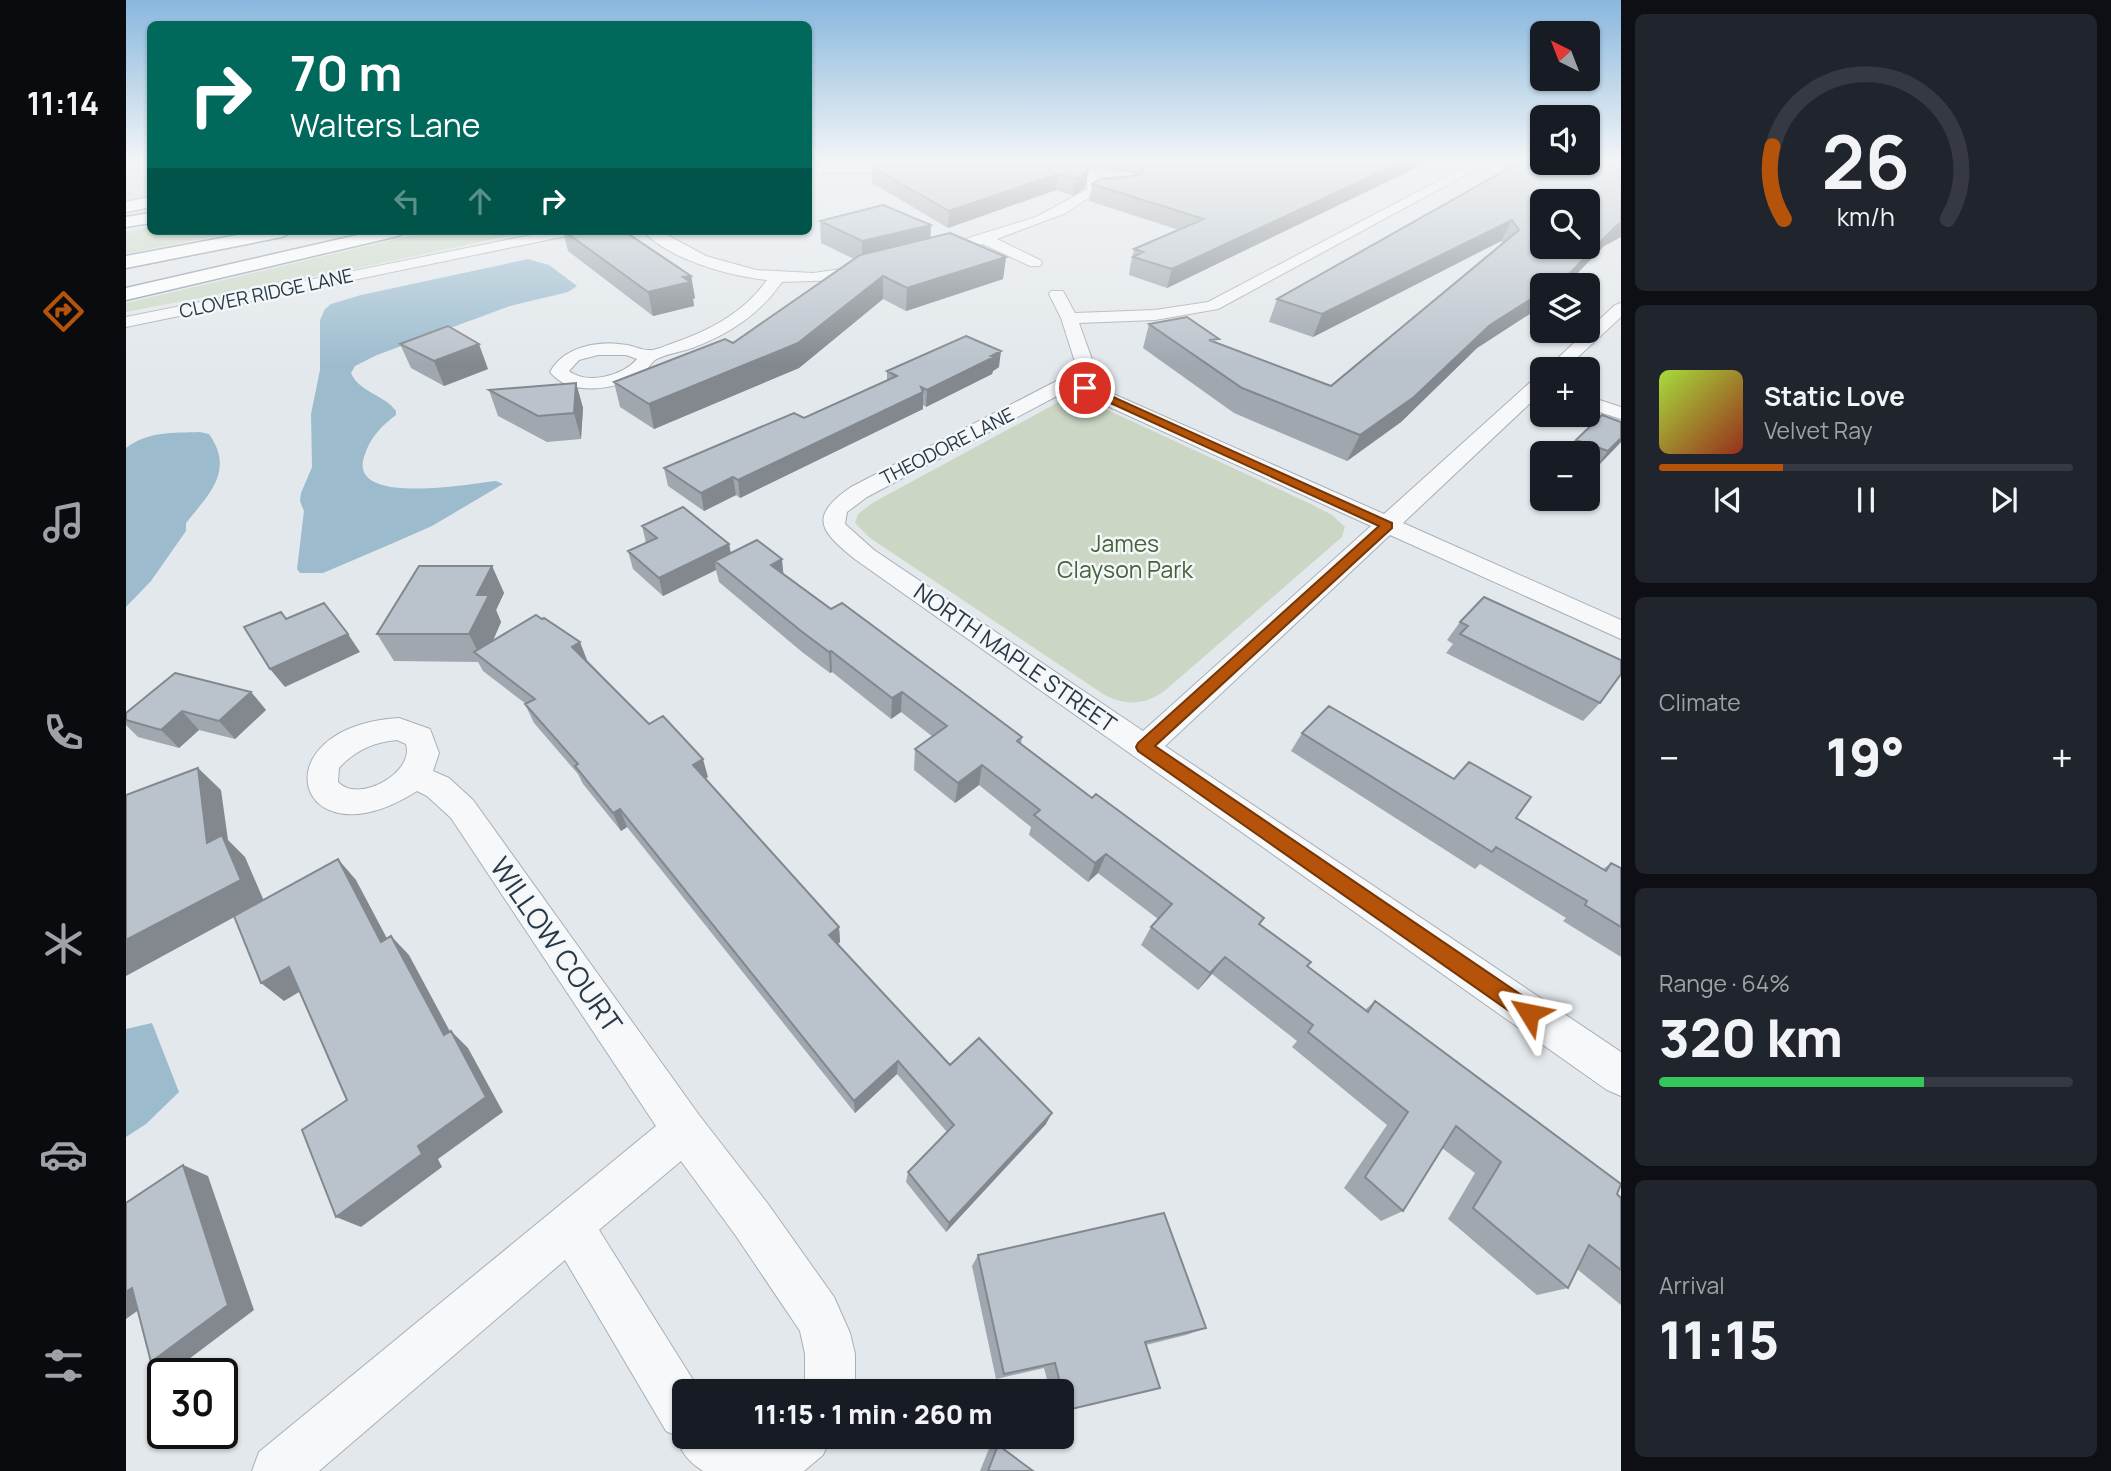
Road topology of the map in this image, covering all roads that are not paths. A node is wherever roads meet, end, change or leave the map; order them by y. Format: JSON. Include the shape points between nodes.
{"nodes":[{"id":1,"x":1014,"y":228,"type":"edge"},
{"id":2,"x":1360,"y":228,"type":"edge"},
{"id":3,"x":264,"y":235,"type":"edge"},
{"id":4,"x":319,"y":235,"type":"edge"},
{"id":5,"x":380,"y":235,"type":"edge"},
{"id":6,"x":550,"y":235,"type":"edge"},
{"id":7,"x":657,"y":235,"type":"edge"},
{"id":8,"x":985,"y":239,"type":"junction"},
{"id":9,"x":919,"y":257,"type":"edge"},
{"id":10,"x":126,"y":262,"type":"edge"},
{"id":11,"x":1035,"y":263,"type":"dead end"},
{"id":12,"x":885,"y":267,"type":"edge"},
{"id":13,"x":777,"y":278,"type":"junction"},
{"id":14,"x":126,"y":279,"type":"edge"},
{"id":15,"x":126,"y":293,"type":"edge"},
{"id":16,"x":1056,"y":293,"type":"dead end"},
{"id":17,"x":1621,"y":308,"type":"edge"},
{"id":18,"x":1069,"y":318,"type":"junction"},
{"id":19,"x":126,"y":322,"type":"edge"},
{"id":20,"x":647,"y":357,"type":"dead end"},
{"id":21,"x":1569,"y":357,"type":"edge"},
{"id":22,"x":1072,"y":382,"type":"junction"},
{"id":23,"x":1530,"y":394,"type":"edge"},
{"id":24,"x":1600,"y":406,"type":"edge"},
{"id":25,"x":1621,"y":413,"type":"edge"},
{"id":26,"x":831,"y":520,"type":"joint"},
{"id":27,"x":1388,"y":525,"type":"junction"},
{"id":28,"x":1621,"y":630,"type":"edge"},
{"id":29,"x":1144,"y":747,"type":"junction"},
{"id":30,"x":414,"y":776,"type":"dead end"},
{"id":31,"x":1621,"y":1076,"type":"edge"},
{"id":32,"x":684,"y":1130,"type":"junction"},
{"id":33,"x":570,"y":1226,"type":"junction"},
{"id":34,"x":830,"y":1379,"type":"edge"},
{"id":35,"x":672,"y":1393,"type":"edge"},
{"id":36,"x":716,"y":1449,"type":"edge"},
{"id":37,"x":792,"y":1449,"type":"edge"},
{"id":38,"x":278,"y":1471,"type":"edge"}],
"edges":[{"from":1,"to":8,"type":"street"},
{"from":2,"to":18,"type":"street","via":[[1212,306],[1155,316]]},
{"from":3,"to":10,"type":"main road"},
{"from":4,"to":14,"type":"main road"},
{"from":5,"to":15,"type":"main road"},
{"from":6,"to":19,"type":"street","name":"CLOVER RIDGE LANE"},
{"from":7,"to":13,"type":"street","via":[[708,264]]},
{"from":8,"to":9,"type":"street"},
{"from":8,"to":11,"type":"street"},
{"from":12,"to":13,"type":"street","via":[[842,275]]},
{"from":13,"to":20,"type":"street","via":[[762,301],[736,321],[696,341]]},
{"from":16,"to":18,"type":"street"},
{"from":17,"to":21,"type":"street"},
{"from":18,"to":22,"type":"street","via":[[1086,367]]},
{"from":22,"to":26,"type":"street","name":"THEODORE LANE","via":[[859,492],[839,506]]},
{"from":22,"to":27,"type":"street"},
{"from":23,"to":27,"type":"street"},
{"from":24,"to":25,"type":"street"},
{"from":26,"to":29,"type":"street","name":"NORTH MAPLE STREET","via":[[836,533],[857,549]]},
{"from":27,"to":28,"type":"street"},
{"from":27,"to":29,"type":"street"},
{"from":29,"to":31,"type":"street","name":"NORTH MAPLE STREET"},
{"from":30,"to":32,"type":"street","name":"WILLOW COURT","via":[[438,787],[461,809]]},
{"from":32,"to":33,"type":"street"},
{"from":32,"to":34,"type":"street","name":"WILLOW COURT","via":[[817,1314],[830,1354]]},
{"from":33,"to":35,"type":"street"},
{"from":33,"to":38,"type":"street"},
{"from":36,"to":37,"type":"street","via":[[731,1461],[754,1468]]}]}
